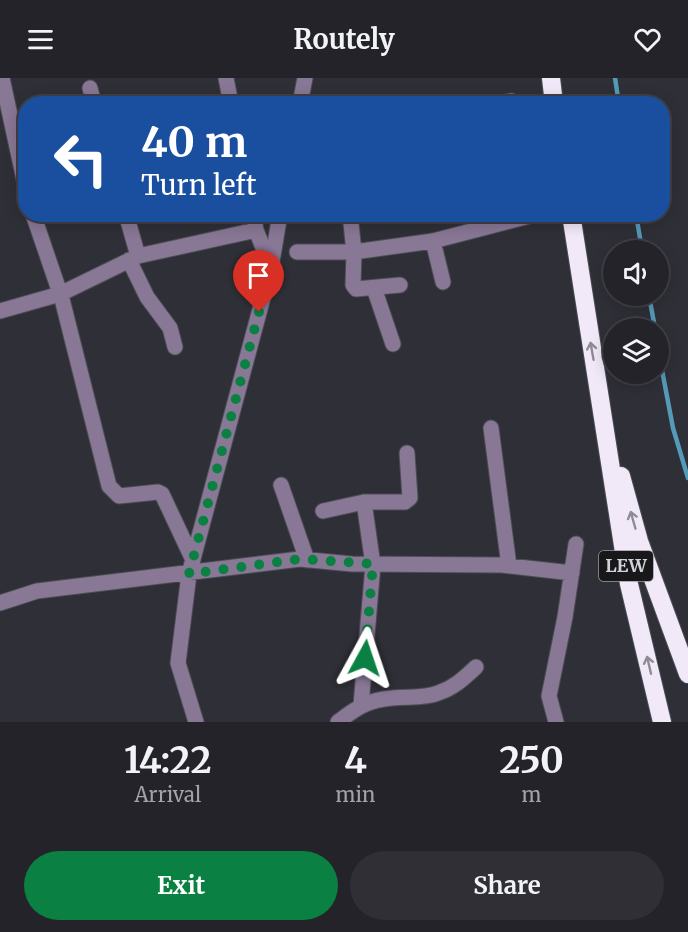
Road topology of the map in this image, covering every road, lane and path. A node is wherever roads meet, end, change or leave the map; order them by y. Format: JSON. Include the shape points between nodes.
{"nodes":[{"id":1,"x":2,"y":78,"type":"edge"},
{"id":2,"x":226,"y":78,"type":"edge"},
{"id":3,"x":305,"y":78,"type":"edge"},
{"id":4,"x":551,"y":78,"type":"edge"},
{"id":5,"x":90,"y":88,"type":"dead end"},
{"id":6,"x":92,"y":96,"type":"edge"},
{"id":7,"x":229,"y":96,"type":"edge"},
{"id":8,"x":302,"y":96,"type":"edge"},
{"id":9,"x":553,"y":96,"type":"edge"},
{"id":10,"x":18,"y":152,"type":"edge"},
{"id":11,"x":36,"y":222,"type":"edge"},
{"id":12,"x":127,"y":222,"type":"edge"},
{"id":13,"x":254,"y":222,"type":"edge"},
{"id":14,"x":279,"y":222,"type":"edge"},
{"id":15,"x":351,"y":222,"type":"edge"},
{"id":16,"x":506,"y":222,"type":"edge"},
{"id":17,"x":572,"y":222,"type":"edge"},
{"id":18,"x":256,"y":230,"type":"junction"},
{"id":19,"x":434,"y":241,"type":"junction"},
{"id":20,"x":297,"y":252,"type":"dead end"},
{"id":21,"x":354,"y":252,"type":"junction"},
{"id":22,"x":134,"y":258,"type":"junction"},
{"id":23,"x":271,"y":268,"type":"junction"},
{"id":24,"x":443,"y":282,"type":"dead end"},
{"id":25,"x":400,"y":285,"type":"dead end"},
{"id":26,"x":374,"y":288,"type":"junction"},
{"id":27,"x":60,"y":294,"type":"junction"},
{"id":28,"x":0,"y":311,"type":"edge"},
{"id":29,"x":393,"y":344,"type":"dead end"},
{"id":30,"x":175,"y":347,"type":"dead end"},
{"id":31,"x":602,"y":408,"type":"junction"},
{"id":32,"x":491,"y":428,"type":"dead end"},
{"id":33,"x":407,"y":453,"type":"dead end"},
{"id":34,"x":281,"y":485,"type":"dead end"},
{"id":35,"x":364,"y":502,"type":"junction"},
{"id":36,"x":323,"y":512,"type":"dead end"},
{"id":37,"x":576,"y":544,"type":"dead end"},
{"id":38,"x":307,"y":560,"type":"junction"},
{"id":39,"x":373,"y":564,"type":"junction"},
{"id":40,"x":509,"y":566,"type":"junction"},
{"id":41,"x":191,"y":567,"type":"junction"},
{"id":42,"x":572,"y":573,"type":"junction"},
{"id":43,"x":0,"y":602,"type":"edge"},
{"id":44,"x":476,"y":667,"type":"dead end"},
{"id":45,"x":688,"y":674,"type":"edge"},
{"id":46,"x":361,"y":705,"type":"junction"},
{"id":47,"x":196,"y":722,"type":"edge"},
{"id":48,"x":338,"y":722,"type":"edge"},
{"id":49,"x":556,"y":722,"type":"edge"},
{"id":50,"x":662,"y":722,"type":"edge"}],
"edges":[{"from":1,"to":10,"type":"street"},
{"from":2,"to":7,"type":"street"},
{"from":3,"to":8,"type":"street"},
{"from":4,"to":9,"type":"highway"},
{"from":5,"to":6,"type":"street"},
{"from":11,"to":27,"type":"street"},
{"from":12,"to":22,"type":"street"},
{"from":13,"to":18,"type":"street"},
{"from":14,"to":23,"type":"street"},
{"from":15,"to":21,"type":"street"},
{"from":16,"to":19,"type":"street"},
{"from":31,"to":17,"type":"highway","number":"LEW","one_way":true},
{"from":18,"to":22,"type":"street"},
{"from":18,"to":23,"type":"street"},
{"from":19,"to":21,"type":"street"},
{"from":19,"to":24,"type":"street"},
{"from":20,"to":21,"type":"street"},
{"from":21,"to":26,"type":"street","via":[[353,285],[356,289]]},
{"from":22,"to":27,"type":"street"},
{"from":22,"to":30,"type":"street","via":[[147,297],[170,328]]},
{"from":23,"to":41,"type":"street"},
{"from":25,"to":26,"type":"street"},
{"from":26,"to":29,"type":"street"},
{"from":27,"to":28,"type":"street"},
{"from":27,"to":41,"type":"street","via":[[109,486],[119,496],[162,494]]},
{"from":45,"to":31,"type":"highway","number":"LEW","one_way":true,"via":[[639,541]]},
{"from":50,"to":31,"type":"highway","number":"LEW","one_way":true,"via":[[629,584]]},
{"from":32,"to":40,"type":"street"},
{"from":33,"to":35,"type":"street","via":[[410,498],[405,502]]},
{"from":34,"to":38,"type":"street"},
{"from":35,"to":36,"type":"street"},
{"from":35,"to":39,"type":"street"},
{"from":37,"to":42,"type":"street"},
{"from":38,"to":39,"type":"street"},
{"from":38,"to":41,"type":"street"},
{"from":39,"to":40,"type":"street"},
{"from":39,"to":46,"type":"street"},
{"from":40,"to":42,"type":"street"},
{"from":41,"to":43,"type":"street","via":[[37,591]]},
{"from":41,"to":47,"type":"street","via":[[178,663]]},
{"from":42,"to":49,"type":"street","via":[[549,696]]},
{"from":44,"to":46,"type":"street","via":[[454,686],[437,694]]},
{"from":46,"to":48,"type":"street"}]}
